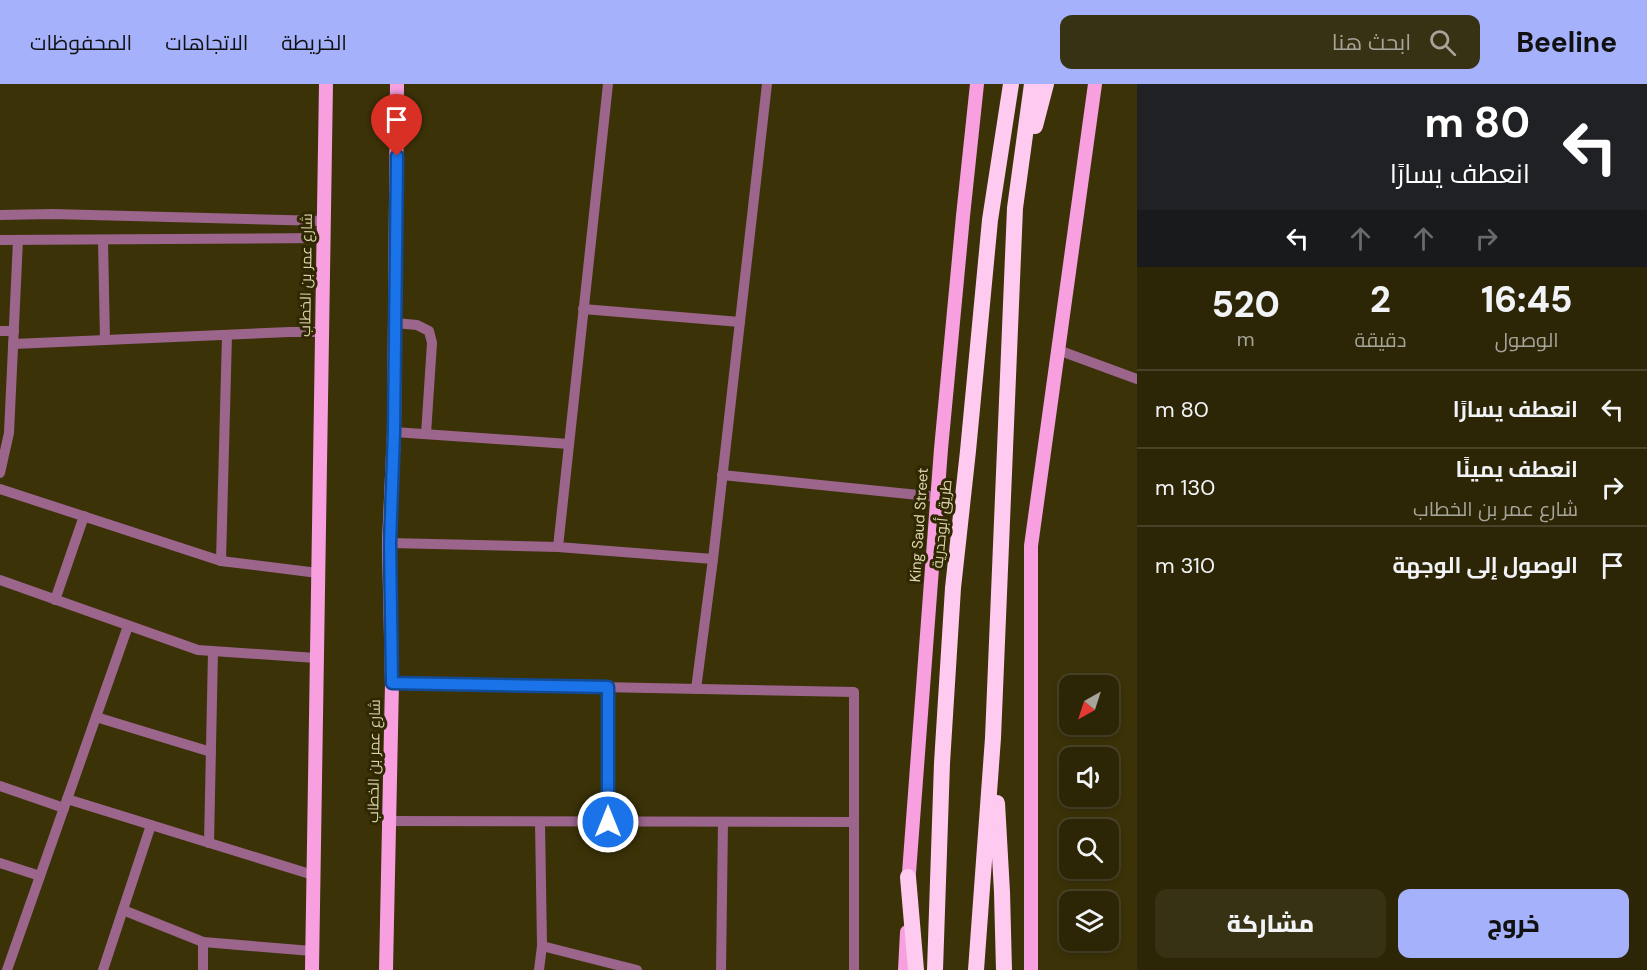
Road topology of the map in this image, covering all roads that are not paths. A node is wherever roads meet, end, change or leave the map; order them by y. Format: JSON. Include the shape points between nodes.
{"nodes":[{"id":1,"x":326,"y":84,"type":"edge"},
{"id":2,"x":397,"y":84,"type":"edge"},
{"id":3,"x":608,"y":84,"type":"edge"},
{"id":4,"x":767,"y":84,"type":"edge"},
{"id":5,"x":977,"y":84,"type":"edge"},
{"id":6,"x":1011,"y":84,"type":"edge"},
{"id":7,"x":1032,"y":84,"type":"edge"},
{"id":8,"x":1046,"y":84,"type":"edge"},
{"id":9,"x":1095,"y":84,"type":"edge"},
{"id":10,"x":1015,"y":208,"type":"junction"},
{"id":11,"x":0,"y":215,"type":"edge"},
{"id":12,"x":324,"y":221,"type":"junction"},
{"id":13,"x":324,"y":238,"type":"junction"},
{"id":14,"x":0,"y":240,"type":"edge"},
{"id":15,"x":18,"y":240,"type":"junction"},
{"id":16,"x":103,"y":240,"type":"junction"},
{"id":17,"x":583,"y":309,"type":"junction"},
{"id":18,"x":740,"y":322,"type":"junction"},
{"id":19,"x":395,"y":323,"type":"junction"},
{"id":20,"x":0,"y":331,"type":"edge"},
{"id":21,"x":14,"y":331,"type":"junction"},
{"id":22,"x":322,"y":332,"type":"junction"},
{"id":23,"x":227,"y":335,"type":"junction"},
{"id":24,"x":105,"y":340,"type":"junction"},
{"id":25,"x":13,"y":344,"type":"junction"},
{"id":26,"x":1058,"y":350,"type":"junction"},
{"id":27,"x":1137,"y":380,"type":"edge"},
{"id":28,"x":5,"y":409,"type":"edge"},
{"id":29,"x":394,"y":432,"type":"junction"},
{"id":30,"x":426,"y":434,"type":"junction"},
{"id":31,"x":569,"y":444,"type":"junction"},
{"id":32,"x":0,"y":473,"type":"edge"},
{"id":33,"x":722,"y":475,"type":"junction"},
{"id":34,"x":0,"y":489,"type":"edge"},
{"id":35,"x":938,"y":497,"type":"junction"},
{"id":36,"x":84,"y":516,"type":"junction"},
{"id":37,"x":390,"y":543,"type":"junction"},
{"id":38,"x":558,"y":547,"type":"junction"},
{"id":39,"x":713,"y":559,"type":"junction"},
{"id":40,"x":221,"y":561,"type":"junction"},
{"id":41,"x":318,"y":573,"type":"junction"},
{"id":42,"x":0,"y":580,"type":"edge"},
{"id":43,"x":55,"y":600,"type":"junction"},
{"id":44,"x":128,"y":626,"type":"junction"},
{"id":45,"x":213,"y":651,"type":"junction"},
{"id":46,"x":316,"y":658,"type":"junction"},
{"id":47,"x":392,"y":683,"type":"junction"},
{"id":48,"x":608,"y":687,"type":"junction"},
{"id":49,"x":696,"y":689,"type":"junction"},
{"id":50,"x":96,"y":717,"type":"junction"},
{"id":51,"x":993,"y":738,"type":"junction"},
{"id":52,"x":211,"y":752,"type":"junction"},
{"id":53,"x":0,"y":786,"type":"edge"},
{"id":54,"x":66,"y":804,"type":"junction"},
{"id":55,"x":389,"y":822,"type":"junction"},
{"id":56,"x":540,"y":822,"type":"junction"},
{"id":57,"x":608,"y":822,"type":"junction"},
{"id":58,"x":723,"y":822,"type":"junction"},
{"id":59,"x":854,"y":822,"type":"junction"},
{"id":60,"x":151,"y":825,"type":"junction"},
{"id":61,"x":209,"y":843,"type":"junction"},
{"id":62,"x":0,"y":863,"type":"edge"},
{"id":63,"x":313,"y":875,"type":"junction"},
{"id":64,"x":40,"y":876,"type":"junction"},
{"id":65,"x":908,"y":877,"type":"junction"},
{"id":66,"x":123,"y":910,"type":"junction"},
{"id":67,"x":203,"y":942,"type":"junction"},
{"id":68,"x":542,"y":946,"type":"junction"},
{"id":69,"x":312,"y":951,"type":"junction"},
{"id":70,"x":7,"y":970,"type":"edge"},
{"id":71,"x":103,"y":970,"type":"edge"},
{"id":72,"x":203,"y":970,"type":"edge"},
{"id":73,"x":312,"y":970,"type":"edge"},
{"id":74,"x":386,"y":970,"type":"edge"},
{"id":75,"x":538,"y":970,"type":"edge"},
{"id":76,"x":637,"y":970,"type":"edge"},
{"id":77,"x":722,"y":970,"type":"edge"},
{"id":78,"x":854,"y":970,"type":"edge"},
{"id":79,"x":906,"y":970,"type":"edge"},
{"id":80,"x":916,"y":970,"type":"edge"},
{"id":81,"x":935,"y":970,"type":"edge"},
{"id":82,"x":976,"y":970,"type":"edge"},
{"id":83,"x":1004,"y":970,"type":"edge"},
{"id":84,"x":1031,"y":970,"type":"edge"}],
"edges":[{"from":1,"to":12,"type":"main road","name":"شارع عمر بن الخطاب"},
{"from":2,"to":19,"type":"main road","name":"شارع عمر بن الخطاب"},
{"from":3,"to":17,"type":"street"},
{"from":4,"to":18,"type":"street"},
{"from":5,"to":35,"type":"main road","name":"King Saud Street"},
{"from":6,"to":81,"type":"highway","name":"طريق أبوحدرية","via":[[990,220],[953,588]]},
{"from":7,"to":10,"type":"highway"},
{"from":8,"to":10,"type":"highway"},
{"from":9,"to":26,"type":"main road"},
{"from":10,"to":51,"type":"highway"},
{"from":11,"to":12,"type":"street"},
{"from":12,"to":13,"type":"main road","name":"شارع عمر بن الخطاب"},
{"from":13,"to":16,"type":"street"},
{"from":13,"to":22,"type":"main road","name":"شارع عمر بن الخطاب"},
{"from":14,"to":15,"type":"street"},
{"from":15,"to":16,"type":"street"},
{"from":15,"to":21,"type":"street"},
{"from":16,"to":24,"type":"street"},
{"from":17,"to":18,"type":"street"},
{"from":17,"to":31,"type":"street"},
{"from":18,"to":33,"type":"street"},
{"from":19,"to":29,"type":"main road","name":"شارع عمر بن الخطاب"},
{"from":19,"to":30,"type":"street","via":[[417,325],[429,331],[432,343]]},
{"from":20,"to":21,"type":"street"},
{"from":21,"to":25,"type":"street"},
{"from":22,"to":23,"type":"street"},
{"from":22,"to":41,"type":"main road","name":"شارع عمر بن الخطاب"},
{"from":23,"to":24,"type":"street"},
{"from":23,"to":40,"type":"street"},
{"from":24,"to":25,"type":"street"},
{"from":25,"to":28,"type":"street"},
{"from":26,"to":27,"type":"street"},
{"from":26,"to":84,"type":"main road","via":[[1031,546]]},
{"from":28,"to":32,"type":"street","via":[[9,433]]},
{"from":29,"to":30,"type":"street"},
{"from":29,"to":37,"type":"main road","name":"شارع عمر بن الخطاب"},
{"from":30,"to":31,"type":"street"},
{"from":31,"to":38,"type":"street"},
{"from":33,"to":35,"type":"street"},
{"from":33,"to":39,"type":"street"},
{"from":34,"to":36,"type":"street"},
{"from":35,"to":65,"type":"main road","name":"King Saud Street"},
{"from":36,"to":40,"type":"street"},
{"from":36,"to":43,"type":"street"},
{"from":37,"to":38,"type":"street"},
{"from":37,"to":47,"type":"main road","name":"شارع عمر بن الخطاب"},
{"from":38,"to":39,"type":"street"},
{"from":39,"to":49,"type":"street"},
{"from":40,"to":41,"type":"street"},
{"from":41,"to":46,"type":"main road","name":"شارع عمر بن الخطاب"},
{"from":42,"to":43,"type":"street"},
{"from":43,"to":44,"type":"street"},
{"from":44,"to":45,"type":"street","via":[[198,650]]},
{"from":44,"to":50,"type":"street"},
{"from":45,"to":46,"type":"street"},
{"from":45,"to":52,"type":"street"},
{"from":46,"to":63,"type":"main road","name":"شارع عمر بن الخطاب"},
{"from":47,"to":48,"type":"street"},
{"from":47,"to":55,"type":"main road","name":"شارع عمر بن الخطاب"},
{"from":48,"to":49,"type":"street"},
{"from":48,"to":57,"type":"street"},
{"from":49,"to":59,"type":"street","via":[[854,692]]},
{"from":50,"to":52,"type":"street"},
{"from":50,"to":54,"type":"street"},
{"from":51,"to":82,"type":"highway"},
{"from":51,"to":83,"type":"highway"},
{"from":52,"to":61,"type":"street"},
{"from":53,"to":54,"type":"street"},
{"from":54,"to":60,"type":"street"},
{"from":54,"to":64,"type":"street"},
{"from":55,"to":56,"type":"street"},
{"from":55,"to":74,"type":"main road","name":"شارع عمر بن الخطاب"},
{"from":56,"to":57,"type":"street"},
{"from":56,"to":68,"type":"street"},
{"from":57,"to":58,"type":"street"},
{"from":58,"to":59,"type":"street"},
{"from":58,"to":77,"type":"street"},
{"from":59,"to":78,"type":"street"},
{"from":60,"to":61,"type":"street"},
{"from":60,"to":66,"type":"street"},
{"from":61,"to":63,"type":"street"},
{"from":62,"to":64,"type":"street"},
{"from":63,"to":69,"type":"main road","name":"شارع عمر بن الخطاب"},
{"from":64,"to":70,"type":"street"},
{"from":65,"to":79,"type":"main road","name":"King Saud Street"},
{"from":65,"to":80,"type":"highway"},
{"from":66,"to":67,"type":"street"},
{"from":66,"to":71,"type":"street"},
{"from":67,"to":69,"type":"street"},
{"from":67,"to":72,"type":"street"},
{"from":68,"to":75,"type":"street"},
{"from":68,"to":76,"type":"street"},
{"from":69,"to":73,"type":"main road","name":"شارع عمر بن الخطاب"}]}
